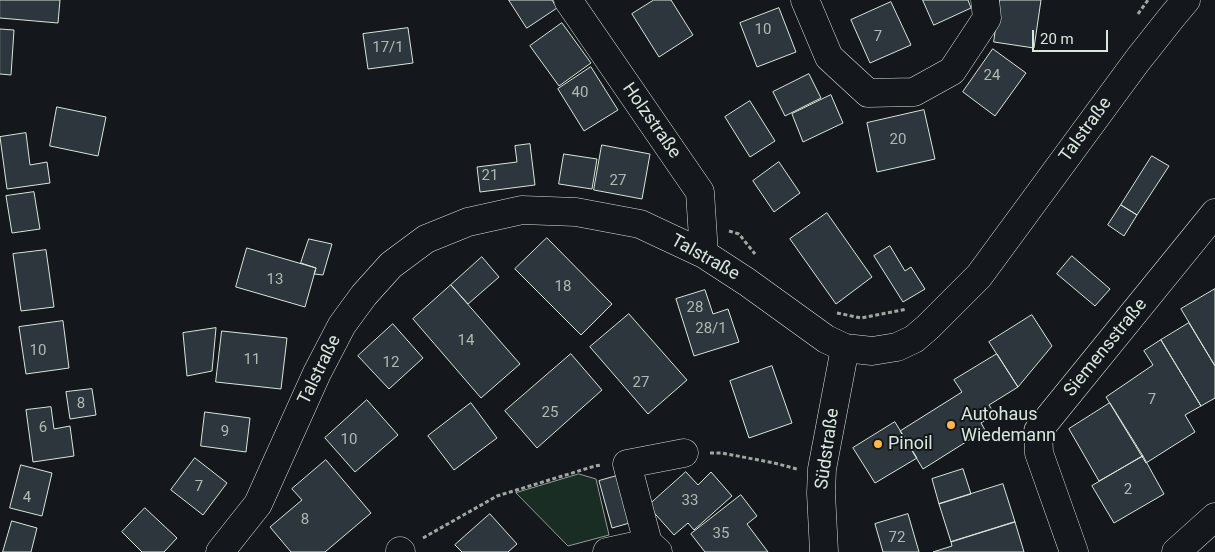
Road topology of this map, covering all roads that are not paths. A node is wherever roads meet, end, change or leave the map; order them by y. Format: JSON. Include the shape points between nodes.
{"nodes":[{"id":1,"x":568,"y":0,"type":"edge"},
{"id":2,"x":805,"y":0,"type":"edge"},
{"id":3,"x":985,"y":0,"type":"edge"},
{"id":4,"x":1186,"y":0,"type":"edge"},
{"id":5,"x":1215,"y":213,"type":"edge"},
{"id":6,"x":704,"y":254,"type":"junction"},
{"id":7,"x":845,"y":348,"type":"junction"},
{"id":8,"x":684,"y":453,"type":"road end"},
{"id":9,"x":1215,"y":517,"type":"edge"},
{"id":10,"x":653,"y":548,"type":"edge"},
{"id":11,"x":220,"y":552,"type":"edge"},
{"id":12,"x":607,"y":552,"type":"edge"},
{"id":13,"x":824,"y":552,"type":"edge"},
{"id":14,"x":1074,"y":552,"type":"edge"},
{"id":15,"x":1176,"y":552,"type":"edge"}],
"edges":[{"from":1,"to":6,"type":"street","name":"Holzstraße","via":[[700,192]]},
{"from":2,"to":3,"type":"street","via":[[828,57],[868,93],[877,93],[914,92],[952,71],[987,18]]},
{"from":4,"to":7,"type":"street","name":"Talstraße","via":[[979,276],[914,339],[897,347],[872,351]]},
{"from":5,"to":14,"type":"street","name":"Siemensstraße","via":[[1038,431],[1039,453]]},
{"from":6,"to":7,"type":"street","name":"Talstraße","via":[[826,339]]},
{"from":6,"to":11,"type":"street","name":"Talstraße","via":[[640,224],[576,212],[522,210],[468,222],[426,239],[391,265],[342,325],[258,504]]},
{"from":7,"to":13,"type":"street","name":"Südstraße","via":[[822,469]]},
{"from":8,"to":10,"type":"street","via":[[627,464]]},
{"from":9,"to":15,"type":"street"},
{"from":10,"to":12,"type":"street"}]}
